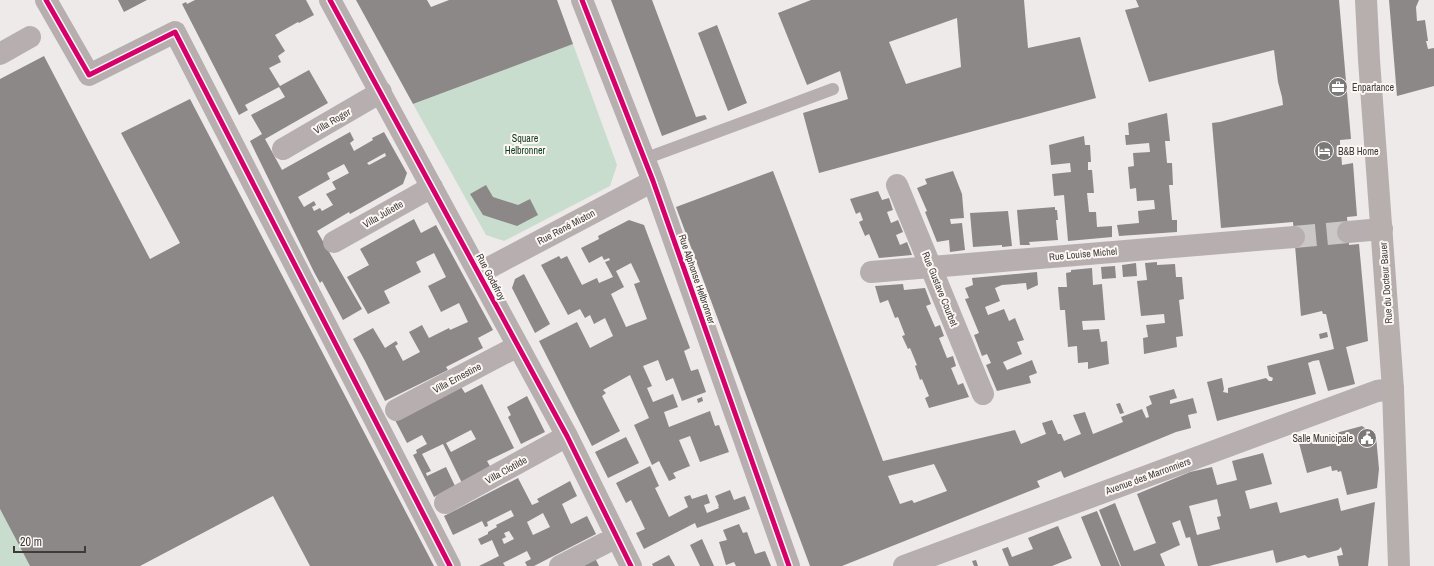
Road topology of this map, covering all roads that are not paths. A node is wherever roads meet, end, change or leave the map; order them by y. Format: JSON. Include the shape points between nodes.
{"nodes":[{"id":1,"x":46,"y":0,"type":"edge"},
{"id":2,"x":330,"y":0,"type":"edge"},
{"id":3,"x":582,"y":0,"type":"edge"},
{"id":4,"x":1366,"y":0,"type":"edge"},
{"id":5,"x":30,"y":37,"type":"dead end"},
{"id":6,"x":0,"y":54,"type":"edge"},
{"id":7,"x":833,"y":89,"type":"dead end"},
{"id":8,"x":381,"y":92,"type":"junction"},
{"id":9,"x":283,"y":150,"type":"dead end"},
{"id":10,"x":644,"y":159,"type":"junction"},
{"id":11,"x":653,"y":182,"type":"junction"},
{"id":12,"x":897,"y":185,"type":"dead end"},
{"id":13,"x":432,"y":187,"type":"junction"},
{"id":14,"x":1382,"y":229,"type":"junction"},
{"id":15,"x":1348,"y":232,"type":"tunnel mouth"},
{"id":16,"x":1294,"y":237,"type":"tunnel mouth"},
{"id":17,"x":334,"y":242,"type":"dead end"},
{"id":18,"x":931,"y":267,"type":"junction"},
{"id":19,"x":871,"y":272,"type":"dead end"},
{"id":20,"x":479,"y":273,"type":"junction"},
{"id":21,"x":518,"y":346,"type":"junction"},
{"id":22,"x":1394,"y":389,"type":"junction"},
{"id":23,"x":983,"y":394,"type":"dead end"},
{"id":24,"x":396,"y":410,"type":"dead end"},
{"id":25,"x":567,"y":436,"type":"junction"},
{"id":26,"x":445,"y":503,"type":"dead end"},
{"id":27,"x":617,"y":537,"type":"junction"},
{"id":28,"x":450,"y":566,"type":"edge"},
{"id":29,"x":560,"y":566,"type":"edge"},
{"id":30,"x":631,"y":566,"type":"edge"},
{"id":31,"x":789,"y":566,"type":"edge"},
{"id":32,"x":904,"y":566,"type":"edge"},
{"id":33,"x":1399,"y":566,"type":"edge"}],
"edges":[{"from":1,"to":28,"type":"street","via":[[89,75],[175,32]]},
{"from":2,"to":8,"type":"street","name":"Rue Godefroy"},
{"from":3,"to":10,"type":"street","name":"Rue Alphonse Helbronner"},
{"from":4,"to":14,"type":"main road","name":"Rue du Docteur Bauer"},
{"from":5,"to":6,"type":"street"},
{"from":7,"to":10,"type":"lane"},
{"from":8,"to":9,"type":"street","name":"Villa Roger"},
{"from":8,"to":13,"type":"street","name":"Rue Godefroy"},
{"from":10,"to":11,"type":"street","name":"Rue Alphonse Helbronner"},
{"from":11,"to":20,"type":"street","name":"Rue René Miston"},
{"from":11,"to":31,"type":"street","name":"Rue Alphonse Helbronner"},
{"from":12,"to":18,"type":"street","name":"Rue Gustave Courbet"},
{"from":13,"to":17,"type":"street","name":"Villa Juliette"},
{"from":13,"to":20,"type":"street","name":"Rue Godefroy"},
{"from":14,"to":15,"type":"street"},
{"from":14,"to":22,"type":"main road","name":"Rue du Docteur Bauer"},
{"from":16,"to":18,"type":"street","name":"Rue Louise Michel"},
{"from":18,"to":19,"type":"street","name":"Rue Louise Michel"},
{"from":18,"to":23,"type":"street","name":"Rue Gustave Courbet"},
{"from":20,"to":21,"type":"street","name":"Rue Godefroy"},
{"from":21,"to":24,"type":"street","name":"Villa Ernestine"},
{"from":21,"to":25,"type":"street","name":"Rue Godefroy"},
{"from":22,"to":32,"type":"street","name":"Avenue des Marronniers","via":[[1377,391]]},
{"from":22,"to":33,"type":"main road","name":"Rue du Docteur Bauer"},
{"from":25,"to":26,"type":"street","name":"Villa Clotilde"},
{"from":25,"to":27,"type":"street","name":"Rue Godefroy"},
{"from":27,"to":29,"type":"street"},
{"from":27,"to":30,"type":"street","name":"Rue Godefroy"}]}
